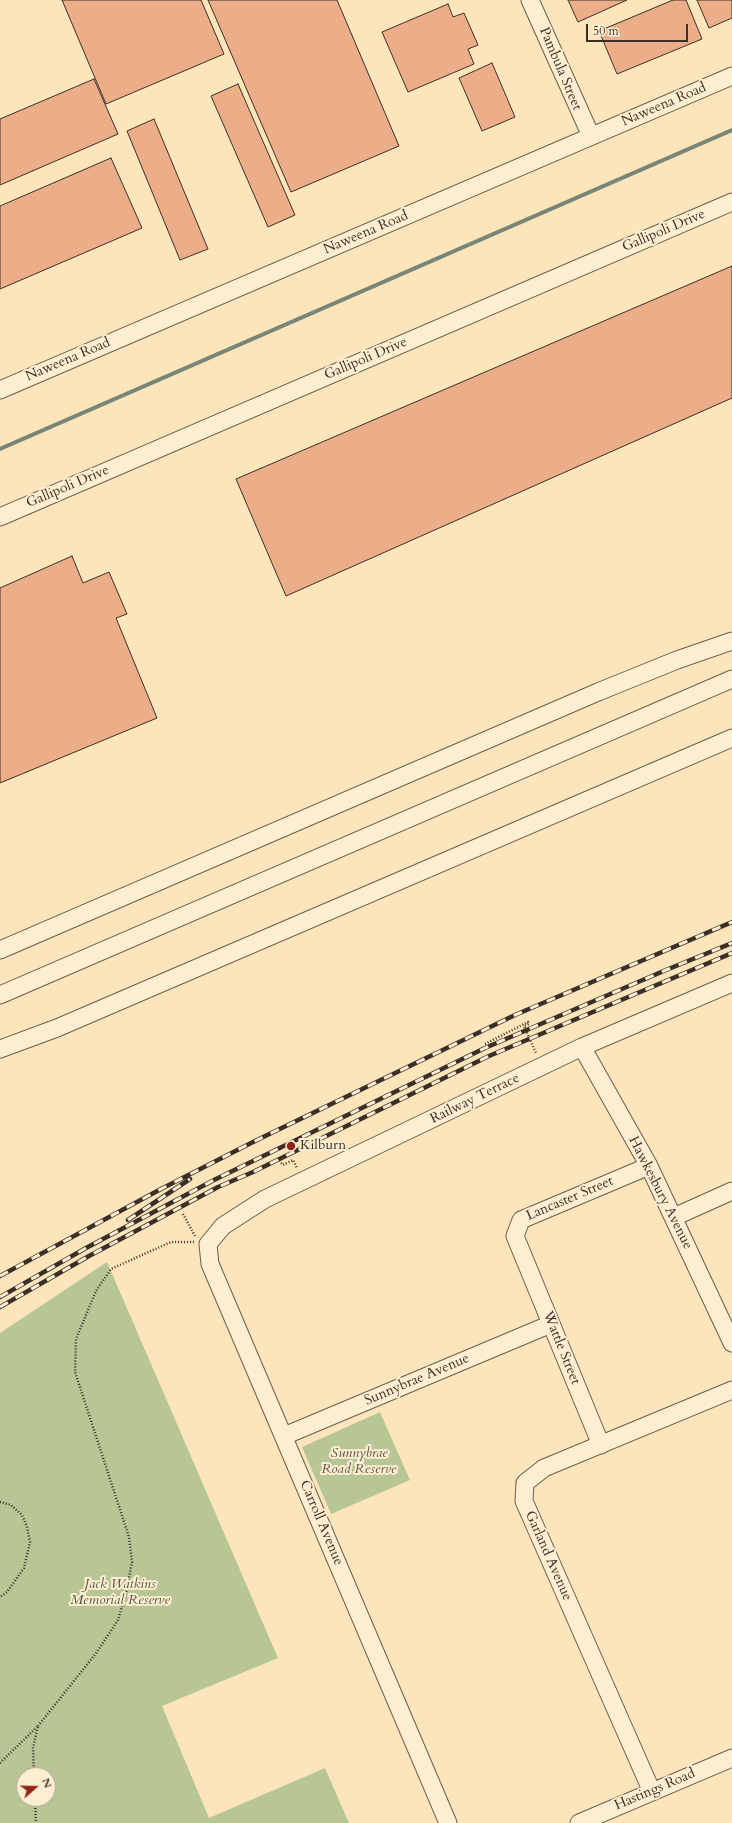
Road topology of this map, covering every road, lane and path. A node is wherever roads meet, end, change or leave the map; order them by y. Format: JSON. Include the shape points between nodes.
{"nodes":[{"id":1,"x":530,"y":0,"type":"edge"},
{"id":2,"x":732,"y":76,"type":"edge"},
{"id":3,"x":591,"y":136,"type":"junction"},
{"id":4,"x":732,"y":202,"type":"edge"},
{"id":5,"x":0,"y":390,"type":"edge"},
{"id":6,"x":0,"y":517,"type":"edge"},
{"id":7,"x":732,"y":641,"type":"edge"},
{"id":8,"x":732,"y":679,"type":"edge"},
{"id":9,"x":732,"y":738,"type":"edge"},
{"id":10,"x":0,"y":950,"type":"edge"},
{"id":11,"x":732,"y":983,"type":"edge"},
{"id":12,"x":0,"y":995,"type":"edge"},
{"id":13,"x":485,"y":1044,"type":"dead end"},
{"id":14,"x":582,"y":1046,"type":"junction"},
{"id":15,"x":0,"y":1049,"type":"edge"},
{"id":16,"x":542,"y":1066,"type":"junction"},
{"id":17,"x":649,"y":1166,"type":"junction"},
{"id":18,"x":732,"y":1191,"type":"edge"},
{"id":19,"x":183,"y":1214,"type":"dead end"},
{"id":20,"x":674,"y":1217,"type":"junction"},
{"id":21,"x":183,"y":1242,"type":"dead end"},
{"id":22,"x":208,"y":1244,"type":"junction"},
{"id":23,"x":521,"y":1250,"type":"joint"},
{"id":24,"x":551,"y":1324,"type":"junction"},
{"id":25,"x":732,"y":1343,"type":"edge"},
{"id":26,"x":732,"y":1390,"type":"edge"},
{"id":27,"x":284,"y":1436,"type":"junction"},
{"id":28,"x":601,"y":1444,"type":"junction"},
{"id":29,"x":0,"y":1502,"type":"edge"},
{"id":30,"x":0,"y":1597,"type":"edge"},
{"id":31,"x":38,"y":1726,"type":"junction"},
{"id":32,"x":732,"y":1758,"type":"edge"},
{"id":33,"x":0,"y":1763,"type":"edge"},
{"id":34,"x":34,"y":1767,"type":"edge"},
{"id":35,"x":652,"y":1792,"type":"junction"},
{"id":36,"x":35,"y":1807,"type":"edge"},
{"id":37,"x":36,"y":1823,"type":"edge"},
{"id":38,"x":448,"y":1823,"type":"edge"},
{"id":39,"x":579,"y":1823,"type":"edge"}],
"edges":[{"from":1,"to":3,"type":"street","name":"Pambula Street"},
{"from":2,"to":3,"type":"street","name":"Naweena Road"},
{"from":3,"to":5,"type":"street","name":"Naweena Road"},
{"from":4,"to":6,"type":"street","name":"Gallipoli Drive"},
{"from":7,"to":10,"type":"street","via":[[598,692]]},
{"from":8,"to":12,"type":"street"},
{"from":9,"to":15,"type":"street","via":[[56,1028]]},
{"from":11,"to":14,"type":"street","name":"Railway Terrace"},
{"from":13,"to":16,"type":"path","via":[[528,1022],[529,1024],[524,1026]]},
{"from":14,"to":16,"type":"street","name":"Railway Terrace"},
{"from":14,"to":17,"type":"street","name":"Hawkesbury Avenue"},
{"from":16,"to":22,"type":"street","name":"Railway Terrace","via":[[265,1199],[223,1226]]},
{"from":17,"to":20,"type":"street","name":"Hawkesbury Avenue"},
{"from":17,"to":23,"type":"street","name":"Lancaster Street","via":[[521,1220],[516,1236]]},
{"from":18,"to":20,"type":"street"},
{"from":19,"to":22,"type":"path","via":[[195,1236]]},
{"from":20,"to":25,"type":"street","name":"Hawkesbury Avenue"},
{"from":21,"to":31,"type":"path","via":[[171,1242],[111,1269],[96,1291],[76,1339],[75,1372],[129,1537],[132,1562],[118,1620],[98,1652]]},
{"from":22,"to":27,"type":"street","name":"Carroll Avenue","via":[[210,1264]]},
{"from":23,"to":24,"type":"street","name":"Wattle Street"},
{"from":24,"to":27,"type":"street","name":"Sunnybrae Avenue"},
{"from":24,"to":28,"type":"street","name":"Wattle Street"},
{"from":26,"to":28,"type":"street","name":"Garland Avenue"},
{"from":27,"to":38,"type":"street","name":"Carroll Avenue"},
{"from":28,"to":35,"type":"street","name":"Garland Avenue","via":[[544,1468],[524,1483],[524,1501]]},
{"from":29,"to":30,"type":"path","via":[[11,1505],[22,1515],[30,1542],[24,1568],[7,1592]]},
{"from":31,"to":33,"type":"path"},
{"from":31,"to":34,"type":"path","via":[[33,1748]]},
{"from":32,"to":35,"type":"street","name":"Hastings Road"},
{"from":35,"to":39,"type":"street","name":"Hastings Road"},
{"from":36,"to":37,"type":"path"}]}
